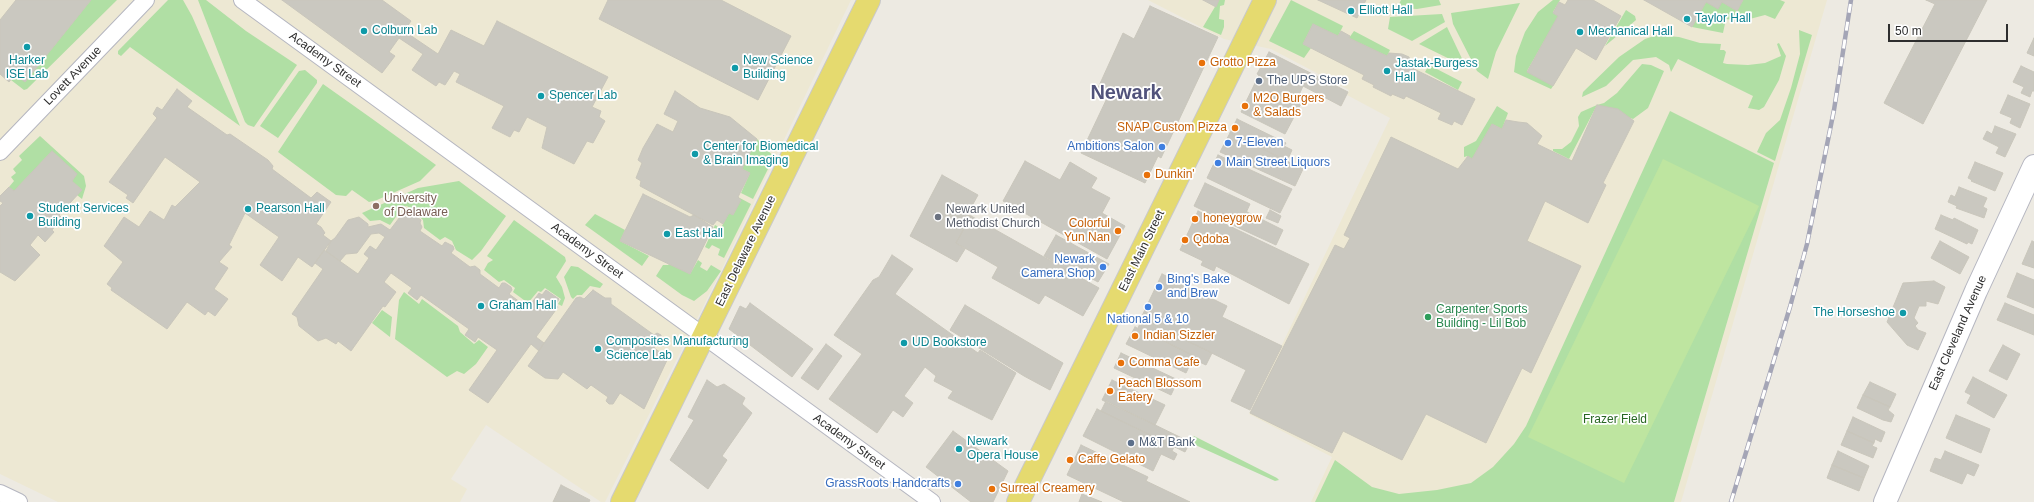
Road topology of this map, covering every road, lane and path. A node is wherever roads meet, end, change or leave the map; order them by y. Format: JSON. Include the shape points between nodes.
{"nodes":[{"id":1,"x":146,"y":0,"type":"edge"},
{"id":2,"x":242,"y":0,"type":"edge"},
{"id":3,"x":869,"y":0,"type":"edge"},
{"id":4,"x":1265,"y":0,"type":"edge"},
{"id":5,"x":0,"y":152,"type":"edge"},
{"id":6,"x":2034,"y":166,"type":"edge"},
{"id":7,"x":703,"y":337,"type":"junction"},
{"id":8,"x":0,"y":493,"type":"edge"},
{"id":9,"x":19,"y":502,"type":"edge"},
{"id":10,"x":622,"y":502,"type":"edge"},
{"id":11,"x":932,"y":502,"type":"edge"},
{"id":12,"x":1018,"y":502,"type":"edge"},
{"id":13,"x":1885,"y":502,"type":"edge"}],
"edges":[{"from":1,"to":5,"type":"street","name":"Lovett Avenue"},
{"from":2,"to":7,"type":"street","name":"Academy Street"},
{"from":3,"to":7,"type":"main road","name":"East Delaware Avenue"},
{"from":4,"to":12,"type":"main road","name":"East Main Street"},
{"from":6,"to":13,"type":"main road","name":"East Cleveland Avenue","via":[[1973,298]]},
{"from":7,"to":10,"type":"main road","name":"East Delaware Avenue"},
{"from":7,"to":11,"type":"street","name":"Academy Street"},
{"from":8,"to":9,"type":"street"}]}
